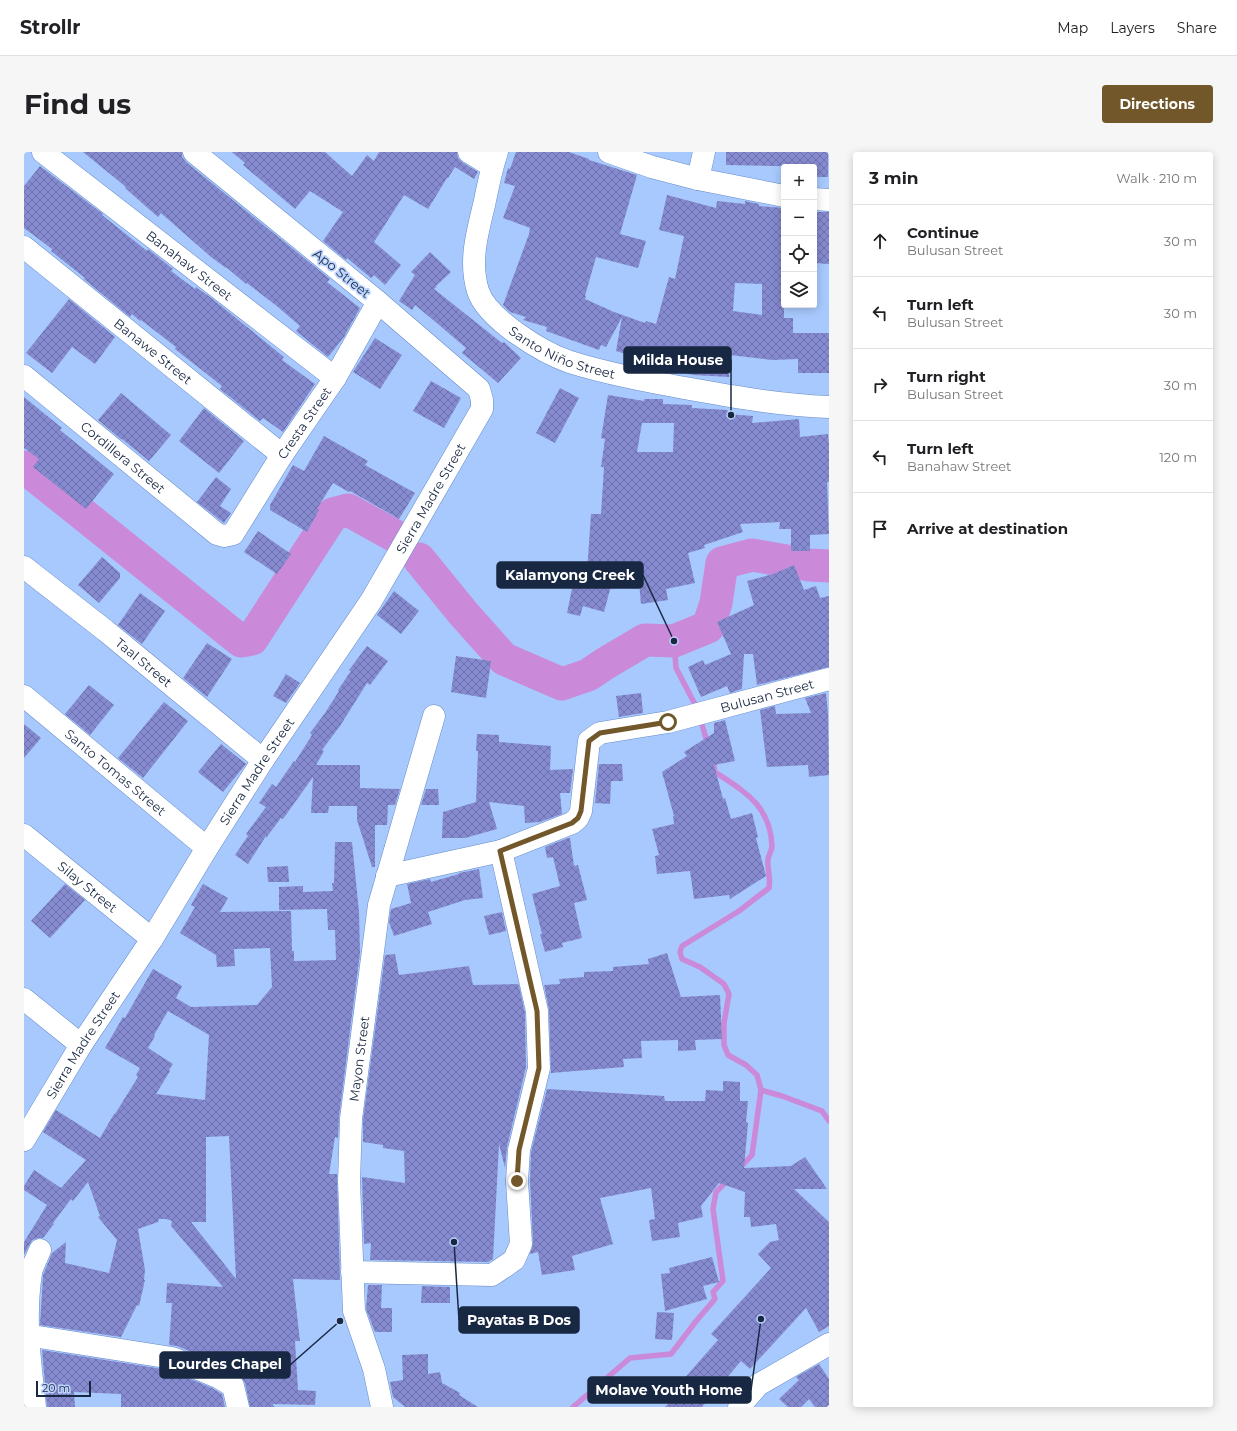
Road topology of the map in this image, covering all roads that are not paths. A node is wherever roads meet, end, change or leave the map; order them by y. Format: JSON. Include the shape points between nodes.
{"nodes":[{"id":1,"x":44,"y":152,"type":"edge"},
{"id":2,"x":194,"y":152,"type":"edge"},
{"id":3,"x":469,"y":152,"type":"edge"},
{"id":4,"x":609,"y":152,"type":"edge"},
{"id":5,"x":704,"y":152,"type":"edge"},
{"id":6,"x":495,"y":159,"type":"edge"},
{"id":7,"x":698,"y":179,"type":"junction"},
{"id":8,"x":781,"y":195,"type":"edge"},
{"id":9,"x":817,"y":199,"type":"edge"},
{"id":10,"x":829,"y":200,"type":"edge"},
{"id":11,"x":24,"y":247,"type":"edge"},
{"id":12,"x":378,"y":302,"type":"junction"},
{"id":13,"x":24,"y":376,"type":"edge"},
{"id":14,"x":335,"y":378,"type":"junction"},
{"id":15,"x":482,"y":400,"type":"joint"},
{"id":16,"x":829,"y":407,"type":"edge"},
{"id":17,"x":282,"y":455,"type":"junction"},
{"id":18,"x":224,"y":536,"type":"joint"},
{"id":19,"x":24,"y":566,"type":"edge"},
{"id":20,"x":829,"y":679,"type":"edge"},
{"id":21,"x":24,"y":696,"type":"edge"},
{"id":22,"x":434,"y":716,"type":"dead end"},
{"id":23,"x":263,"y":760,"type":"junction"},
{"id":24,"x":24,"y":835,"type":"edge"},
{"id":25,"x":207,"y":848,"type":"junction"},
{"id":26,"x":500,"y":851,"type":"junction"},
{"id":27,"x":387,"y":876,"type":"junction"},
{"id":28,"x":152,"y":939,"type":"junction"},
{"id":29,"x":24,"y":999,"type":"edge"},
{"id":30,"x":81,"y":1045,"type":"junction"},
{"id":31,"x":24,"y":1140,"type":"edge"},
{"id":32,"x":40,"y":1250,"type":"dead end"},
{"id":33,"x":352,"y":1272,"type":"junction"},
{"id":34,"x":26,"y":1335,"type":"junction"},
{"id":35,"x":826,"y":1351,"type":"edge"},
{"id":36,"x":35,"y":1407,"type":"edge"},
{"id":37,"x":238,"y":1407,"type":"edge"},
{"id":38,"x":382,"y":1407,"type":"edge"},
{"id":39,"x":739,"y":1407,"type":"edge"}],
"edges":[{"from":1,"to":14,"type":"street","name":"Banahaw Street"},
{"from":2,"to":12,"type":"street","name":"Apo Street"},
{"from":3,"to":6,"type":"street"},
{"from":4,"to":7,"type":"street"},
{"from":5,"to":7,"type":"street"},
{"from":6,"to":16,"type":"street","name":"Santo Niño Street","via":[[475,244],[473,264],[478,292],[491,313],[530,343],[568,361],[606,372],[740,398]]},
{"from":7,"to":8,"type":"street"},
{"from":9,"to":10,"type":"street"},
{"from":11,"to":17,"type":"street","name":"Banawe Street"},
{"from":12,"to":14,"type":"street","name":"Cresta Street"},
{"from":12,"to":15,"type":"street","name":"Apo Street","via":[[479,389]]},
{"from":13,"to":18,"type":"street","name":"Cordillera Street","via":[[217,534]]},
{"from":14,"to":17,"type":"street","name":"Cresta Street"},
{"from":15,"to":23,"type":"street","name":"Sierra Madre Street","via":[[482,409],[371,601]]},
{"from":17,"to":18,"type":"street","name":"Cresta Street","via":[[233,534]]},
{"from":19,"to":23,"type":"street","name":"Taal Street"},
{"from":20,"to":26,"type":"street","name":"Bulusan Street","via":[[668,722],[600,733],[589,741],[578,818],[572,823]]},
{"from":21,"to":25,"type":"street","name":"Santo Tomas Street"},
{"from":22,"to":27,"type":"street","name":"Mayon Street"},
{"from":23,"to":25,"type":"street","name":"Sierra Madre Street"},
{"from":24,"to":28,"type":"street","name":"Silay Street"},
{"from":25,"to":28,"type":"street","name":"Sierra Madre Street"},
{"from":26,"to":27,"type":"street","name":"Bulusan Street"},
{"from":26,"to":33,"type":"street","via":[[537,1011],[539,1068],[519,1150],[517,1181],[520,1244],[514,1260],[492,1275]]},
{"from":27,"to":33,"type":"street","name":"Mayon Street","via":[[376,919],[351,1119],[349,1182]]},
{"from":28,"to":30,"type":"street","name":"Sierra Madre Street"},
{"from":29,"to":30,"type":"street"},
{"from":30,"to":31,"type":"street","name":"Sierra Madre Street"},
{"from":32,"to":34,"type":"street","via":[[31,1272]]},
{"from":33,"to":38,"type":"street","name":"Mayon Street","via":[[354,1311],[374,1369]]},
{"from":34,"to":36,"type":"street"},
{"from":34,"to":37,"type":"street","via":[[172,1358],[233,1386]]},
{"from":35,"to":39,"type":"street","via":[[758,1385]]}]}
